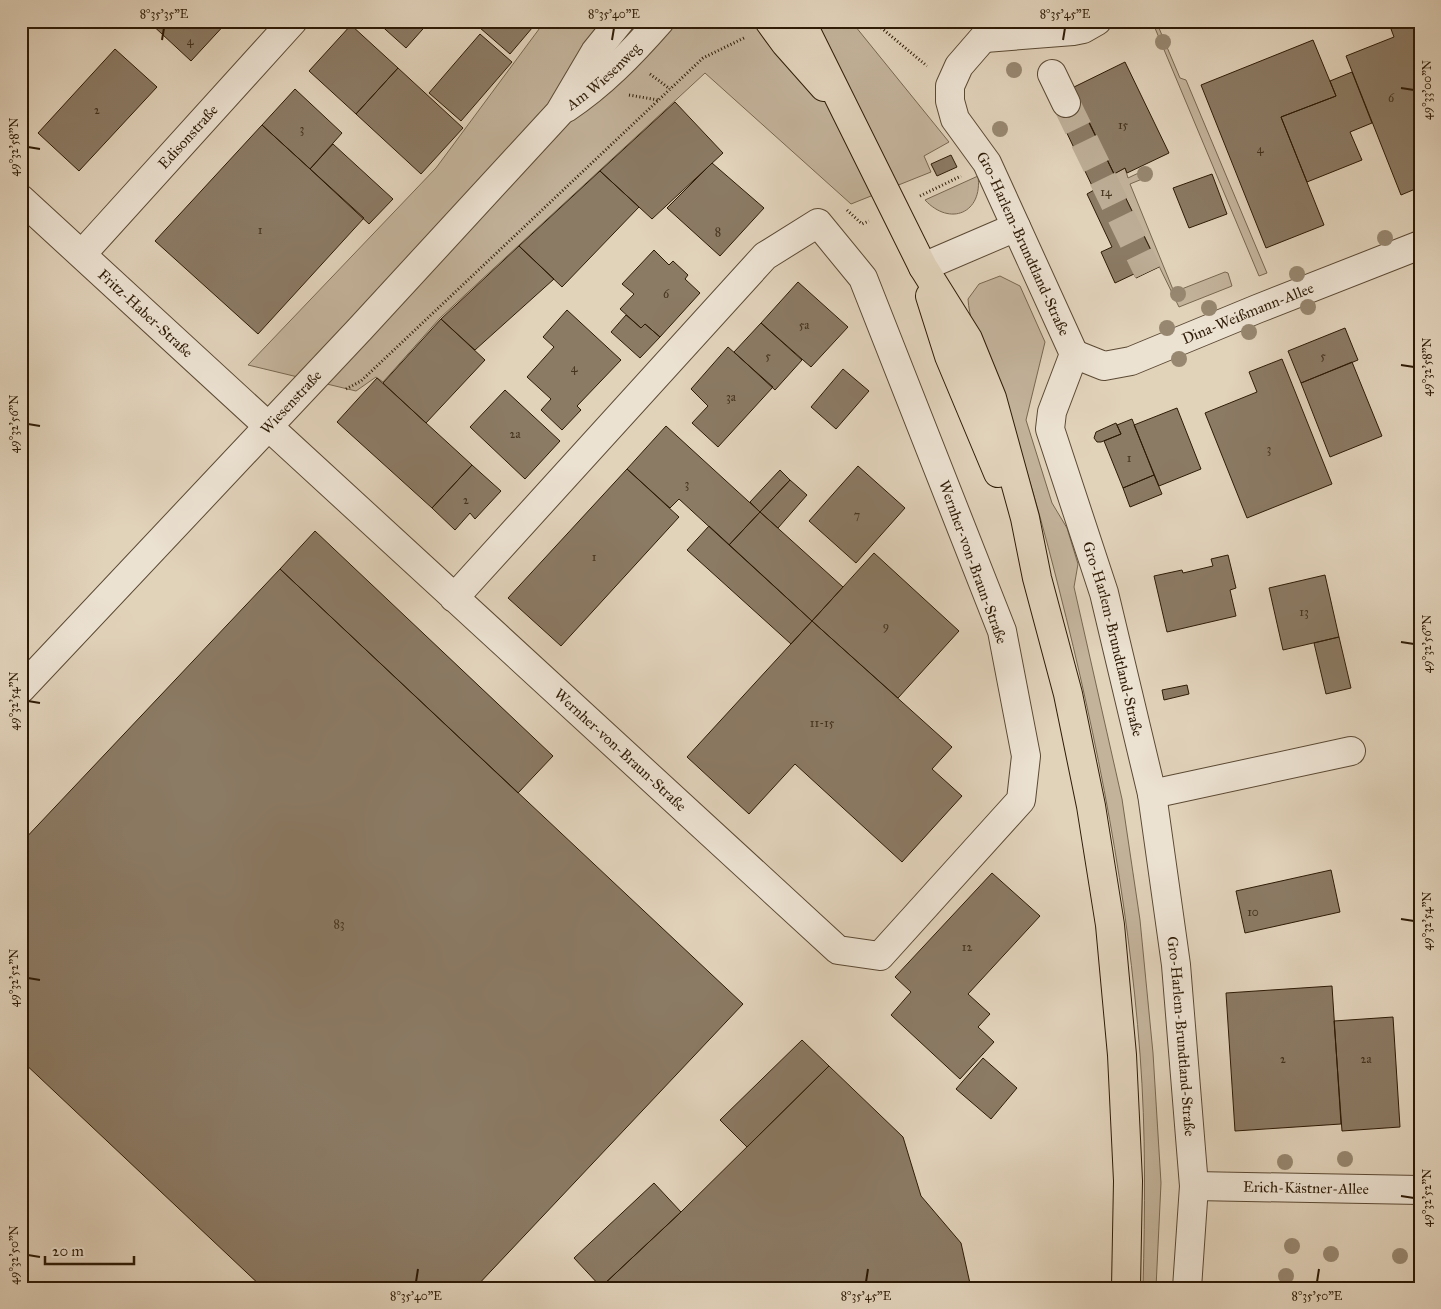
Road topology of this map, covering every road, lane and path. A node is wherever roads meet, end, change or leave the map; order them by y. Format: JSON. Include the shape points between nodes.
{"nodes":[{"id":1,"x":293,"y":21,"type":"edge"},
{"id":2,"x":620,"y":21,"type":"edge"},
{"id":3,"x":660,"y":21,"type":"edge"},
{"id":4,"x":801,"y":21,"type":"edge"},
{"id":5,"x":873,"y":21,"type":"edge"},
{"id":6,"x":1097,"y":21,"type":"edge"},
{"id":7,"x":769,"y":22,"type":"edge"},
{"id":8,"x":992,"y":29,"type":"edge"},
{"id":9,"x":1052,"y":74,"type":"dead end"},
{"id":10,"x":950,"y":86,"type":"junction"},
{"id":11,"x":1066,"y":103,"type":"tunnel mouth"},
{"id":12,"x":842,"y":106,"type":"junction"},
{"id":13,"x":559,"y":113,"type":"junction"},
{"id":14,"x":21,"y":199,"type":"edge"},
{"id":15,"x":1016,"y":227,"type":"junction"},
{"id":16,"x":1420,"y":245,"type":"edge"},
{"id":17,"x":82,"y":254,"type":"junction"},
{"id":18,"x":923,"y":268,"type":"junction"},
{"id":19,"x":1074,"y":354,"type":"junction"},
{"id":20,"x":344,"y":389,"type":"dead end"},
{"id":21,"x":269,"y":427,"type":"junction"},
{"id":22,"x":454,"y":598,"type":"junction"},
{"id":23,"x":21,"y":689,"type":"edge"},
{"id":24,"x":1351,"y":751,"type":"dead end"},
{"id":25,"x":1152,"y":794,"type":"junction"},
{"id":26,"x":1194,"y":1186,"type":"junction"},
{"id":27,"x":1420,"y":1190,"type":"edge"},
{"id":28,"x":1126,"y":1288,"type":"edge"},
{"id":29,"x":1187,"y":1288,"type":"edge"}],
"edges":[{"from":1,"to":17,"type":"street","name":"Edisonstraße"},
{"from":2,"to":13,"type":"street","name":"Am Wiesenweg","via":[[595,52]]},
{"from":3,"to":13,"type":"street","name":"Am Wiesenweg","via":[[595,89]]},
{"from":4,"to":12,"type":"main road"},
{"from":5,"to":10,"type":"path"},
{"from":6,"to":8,"type":"street","via":[[1084,29],[1073,30]]},
{"from":7,"to":12,"type":"main road"},
{"from":7,"to":20,"type":"path","via":[[703,58],[361,381]]},
{"from":8,"to":10,"type":"street","via":[[959,66]]},
{"from":9,"to":11,"type":"street"},
{"from":10,"to":15,"type":"street","name":"Gro-Harlem-Brundtland-Straße","via":[[955,118],[986,163]]},
{"from":12,"to":18,"type":"main road"},
{"from":13,"to":21,"type":"street","name":"Wiesenstraße"},
{"from":14,"to":17,"type":"street","name":"Fritz-Haber-Straße"},
{"from":15,"to":18,"type":"street"},
{"from":15,"to":19,"type":"street","name":"Gro-Harlem-Brundtland-Straße"},
{"from":16,"to":19,"type":"street","name":"Dina-Weißmann-Allee","via":[[1131,361],[1104,366]]},
{"from":17,"to":21,"type":"street","name":"Fritz-Haber-Straße"},
{"from":18,"to":28,"type":"main road","via":[[968,339],[992,398],[1068,694],[1091,806],[1110,926],[1122,1055],[1128,1171]]},
{"from":19,"to":25,"type":"street","name":"Gro-Harlem-Brundtland-Straße","via":[[1052,412],[1050,429],[1104,593]]},
{"from":21,"to":22,"type":"street","name":"Wernher-von-Braun-Straße"},
{"from":21,"to":23,"type":"street","name":"Wiesenstraße"},
{"from":22,"to":22,"type":"street","name":"Wernher-von-Braun-Straße","via":[[765,256],[818,223],[863,278],[1002,631],[1026,756],[1021,800],[880,956],[838,950]]},
{"from":24,"to":25,"type":"street"},
{"from":25,"to":26,"type":"street","name":"Gro-Harlem-Brundtland-Straße","via":[[1176,965]]},
{"from":26,"to":27,"type":"street","name":"Erich-Kästner-Allee"},
{"from":26,"to":29,"type":"street","name":"Gro-Harlem-Brundtland-Straße"}]}
